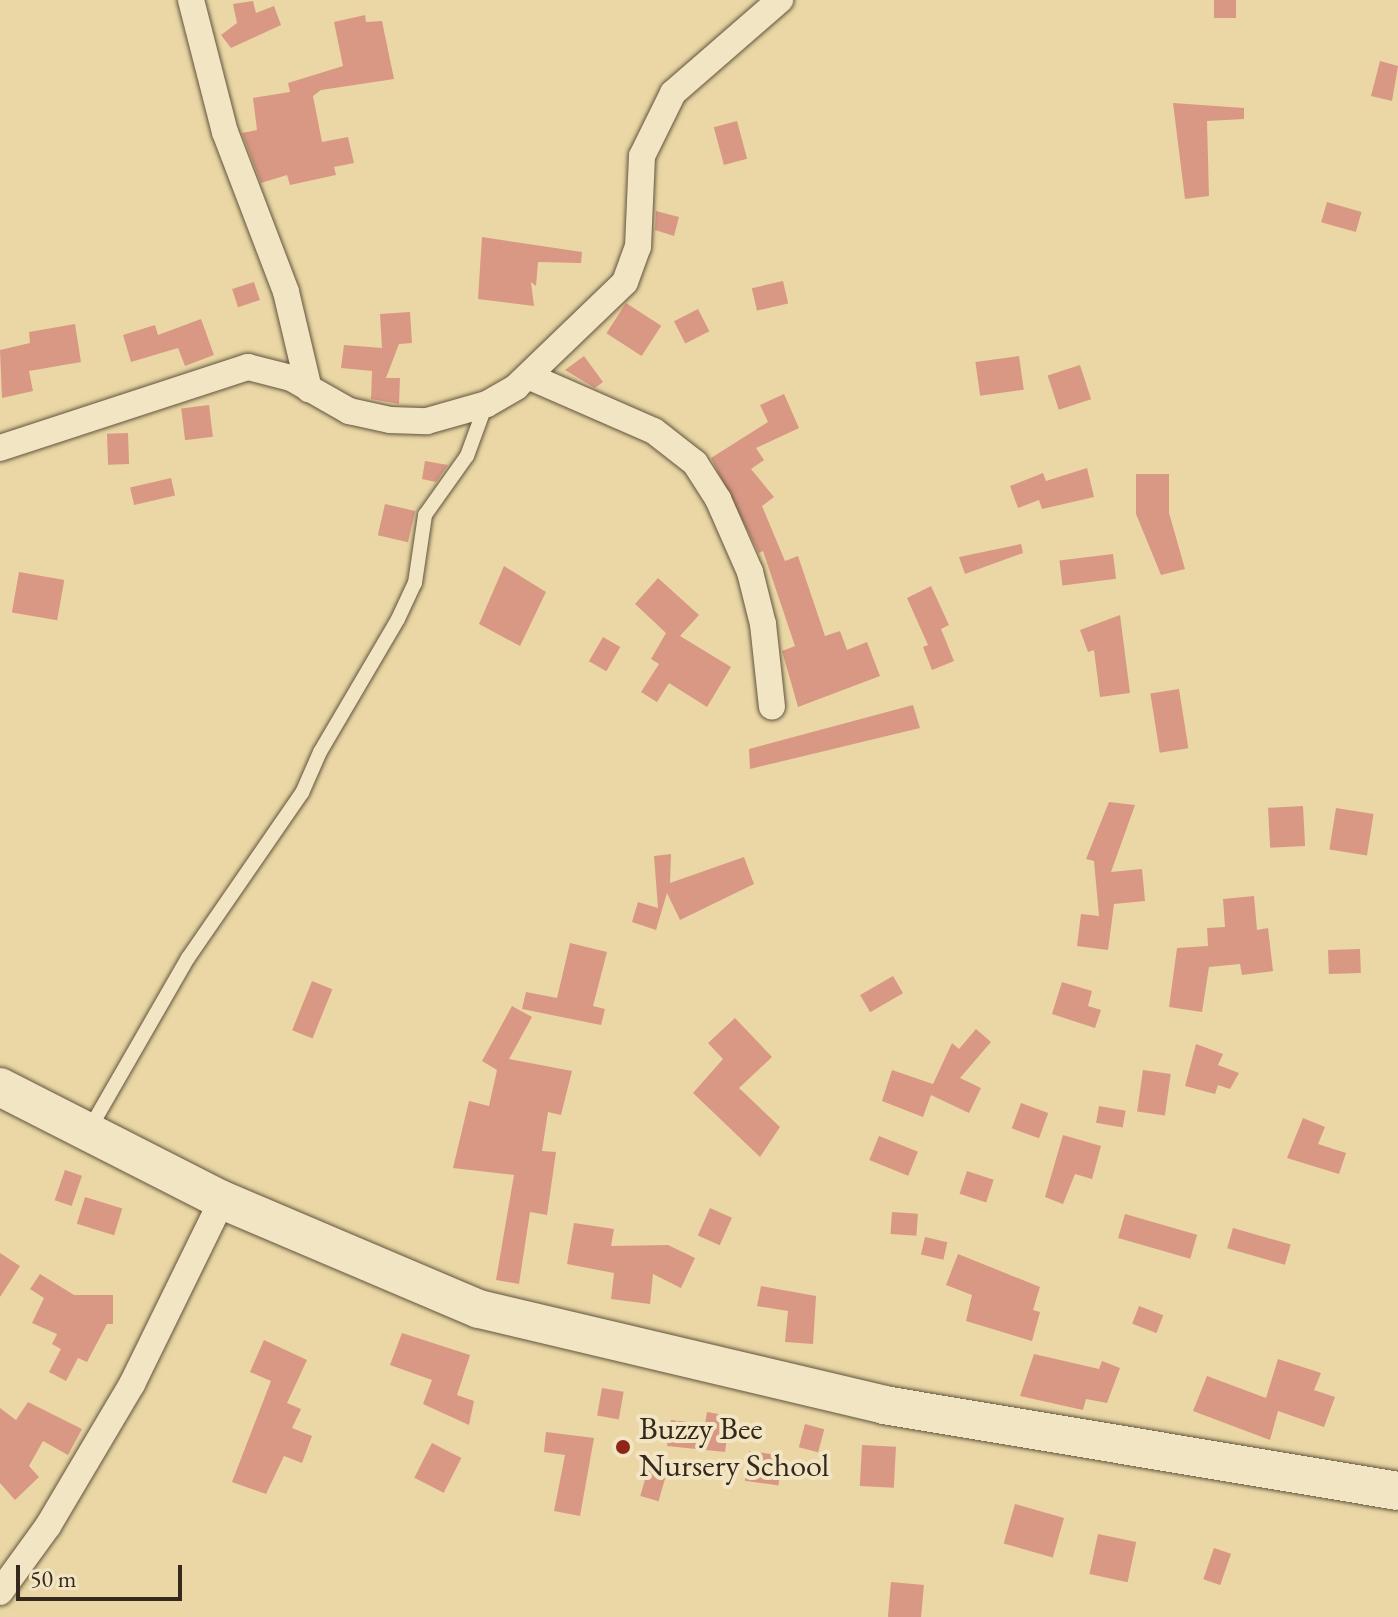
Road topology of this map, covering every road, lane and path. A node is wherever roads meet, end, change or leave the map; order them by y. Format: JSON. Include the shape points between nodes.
{"nodes":[{"id":1,"x":191,"y":0,"type":"edge"},
{"id":2,"x":780,"y":0,"type":"edge"},
{"id":3,"x":528,"y":376,"type":"junction"},
{"id":4,"x":309,"y":389,"type":"junction"},
{"id":5,"x":487,"y":404,"type":"junction"},
{"id":6,"x":0,"y":448,"type":"edge"},
{"id":7,"x":772,"y":707,"type":"dead end"},
{"id":8,"x":0,"y":1087,"type":"edge"},
{"id":9,"x":88,"y":1132,"type":"junction"},
{"id":10,"x":222,"y":1200,"type":"junction"},
{"id":11,"x":1398,"y":1491,"type":"edge"},
{"id":12,"x":0,"y":1592,"type":"edge"}],
"edges":[{"from":1,"to":4,"type":"street","via":[[225,132],[286,292]]},
{"from":2,"to":3,"type":"street","via":[[673,93],[642,156],[634,264],[625,282]]},
{"from":3,"to":5,"type":"street"},
{"from":3,"to":7,"type":"street","via":[[654,431],[695,463],[718,499],[750,572],[763,624]]},
{"from":4,"to":5,"type":"street","via":[[349,411],[390,420],[427,421]]},
{"from":4,"to":6,"type":"street","via":[[268,369],[248,367]]},
{"from":5,"to":9,"type":"lane","via":[[467,456],[425,515],[415,583],[398,619],[320,752],[302,793],[188,958]]},
{"from":8,"to":9,"type":"street"},
{"from":9,"to":10,"type":"street"},
{"from":10,"to":11,"type":"street","via":[[479,1309],[884,1405]]},
{"from":10,"to":12,"type":"street","via":[[132,1384],[48,1526]]}]}
